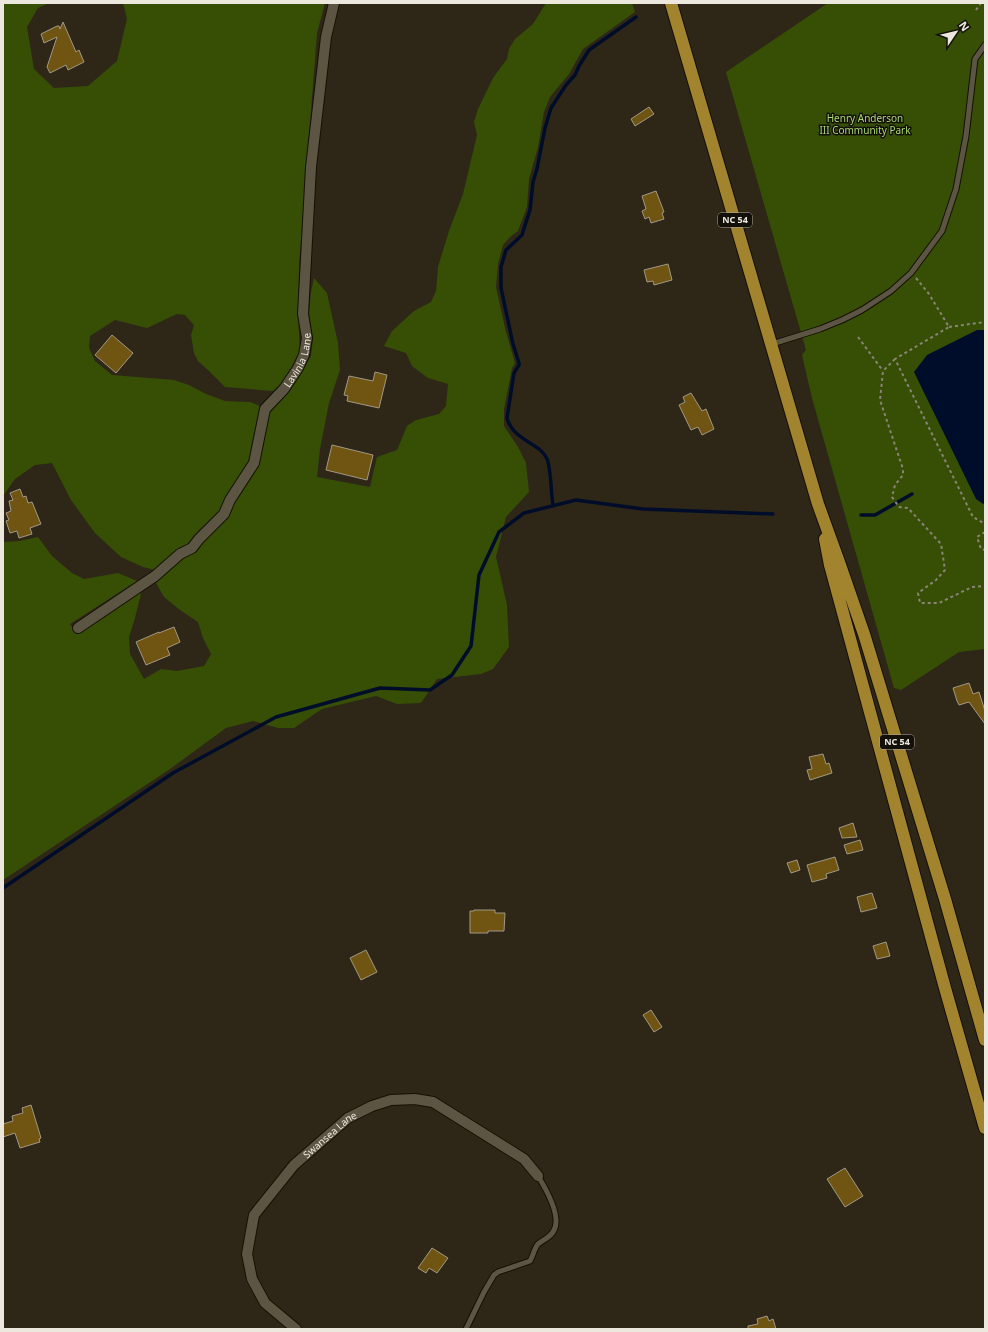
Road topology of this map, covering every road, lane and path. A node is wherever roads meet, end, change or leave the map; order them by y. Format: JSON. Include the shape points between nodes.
{"nodes":[{"id":1,"x":334,"y":3,"type":"edge"},
{"id":2,"x":672,"y":3,"type":"edge"},
{"id":3,"x":981,"y":3,"type":"edge"},
{"id":4,"x":976,"y":10,"type":"dead end"},
{"id":5,"x":985,"y":44,"type":"edge"},
{"id":6,"x":911,"y":273,"type":"junction"},
{"id":7,"x":985,"y":322,"type":"edge"},
{"id":8,"x":949,"y":327,"type":"junction"},
{"id":9,"x":858,"y":338,"type":"dead end"},
{"id":10,"x":772,"y":344,"type":"junction"},
{"id":11,"x":895,"y":359,"type":"junction"},
{"id":12,"x":883,"y":371,"type":"junction"},
{"id":13,"x":818,"y":504,"type":"junction"},
{"id":14,"x":985,"y":524,"type":"edge"},
{"id":15,"x":985,"y":532,"type":"edge"},
{"id":16,"x":985,"y":550,"type":"edge"},
{"id":17,"x":985,"y":586,"type":"edge"},
{"id":18,"x":78,"y":628,"type":"dead end"},
{"id":19,"x":985,"y":1040,"type":"edge"},
{"id":20,"x":985,"y":1128,"type":"edge"},
{"id":21,"x":538,"y":1176,"type":"joint"},
{"id":22,"x":296,"y":1329,"type":"edge"},
{"id":23,"x":466,"y":1329,"type":"edge"}],
"edges":[{"from":1,"to":18,"type":"street","name":"Lavinia Lane","via":[[326,37],[311,167],[303,314],[307,338],[304,355],[284,389],[265,409],[254,463],[224,514],[192,548]]},
{"from":2,"to":10,"type":"highway","number":"NC 54"},
{"from":3,"to":4,"type":"path"},
{"from":5,"to":6,"type":"lane","via":[[975,59],[966,136],[949,210],[942,231]]},
{"from":6,"to":8,"type":"path","via":[[929,294]]},
{"from":6,"to":10,"type":"lane","via":[[891,291],[862,310],[820,329]]},
{"from":7,"to":8,"type":"path"},
{"from":8,"to":11,"type":"path"},
{"from":9,"to":12,"type":"path"},
{"from":10,"to":13,"type":"highway","number":"NC 54"},
{"from":11,"to":12,"type":"path"},
{"from":11,"to":14,"type":"path","via":[[973,518]]},
{"from":12,"to":17,"type":"path","via":[[880,400],[904,470],[895,485],[892,497],[899,507],[908,508],[941,544],[945,570],[918,593],[920,603],[939,603],[972,588]]},
{"from":13,"to":19,"type":"highway","number":"NC 54","via":[[864,634]]},
{"from":13,"to":20,"type":"highway","number":"NC 54","via":[[830,566]]},
{"from":15,"to":16,"type":"path","via":[[977,536],[981,549]]},
{"from":21,"to":22,"type":"street","name":"Swansea Lane","via":[[524,1159],[434,1102],[415,1099],[391,1100],[348,1118],[294,1165],[254,1215],[248,1254],[252,1279],[265,1303]]},
{"from":21,"to":23,"type":"lane","via":[[555,1214],[554,1230],[538,1244],[530,1261],[494,1275]]}]}
